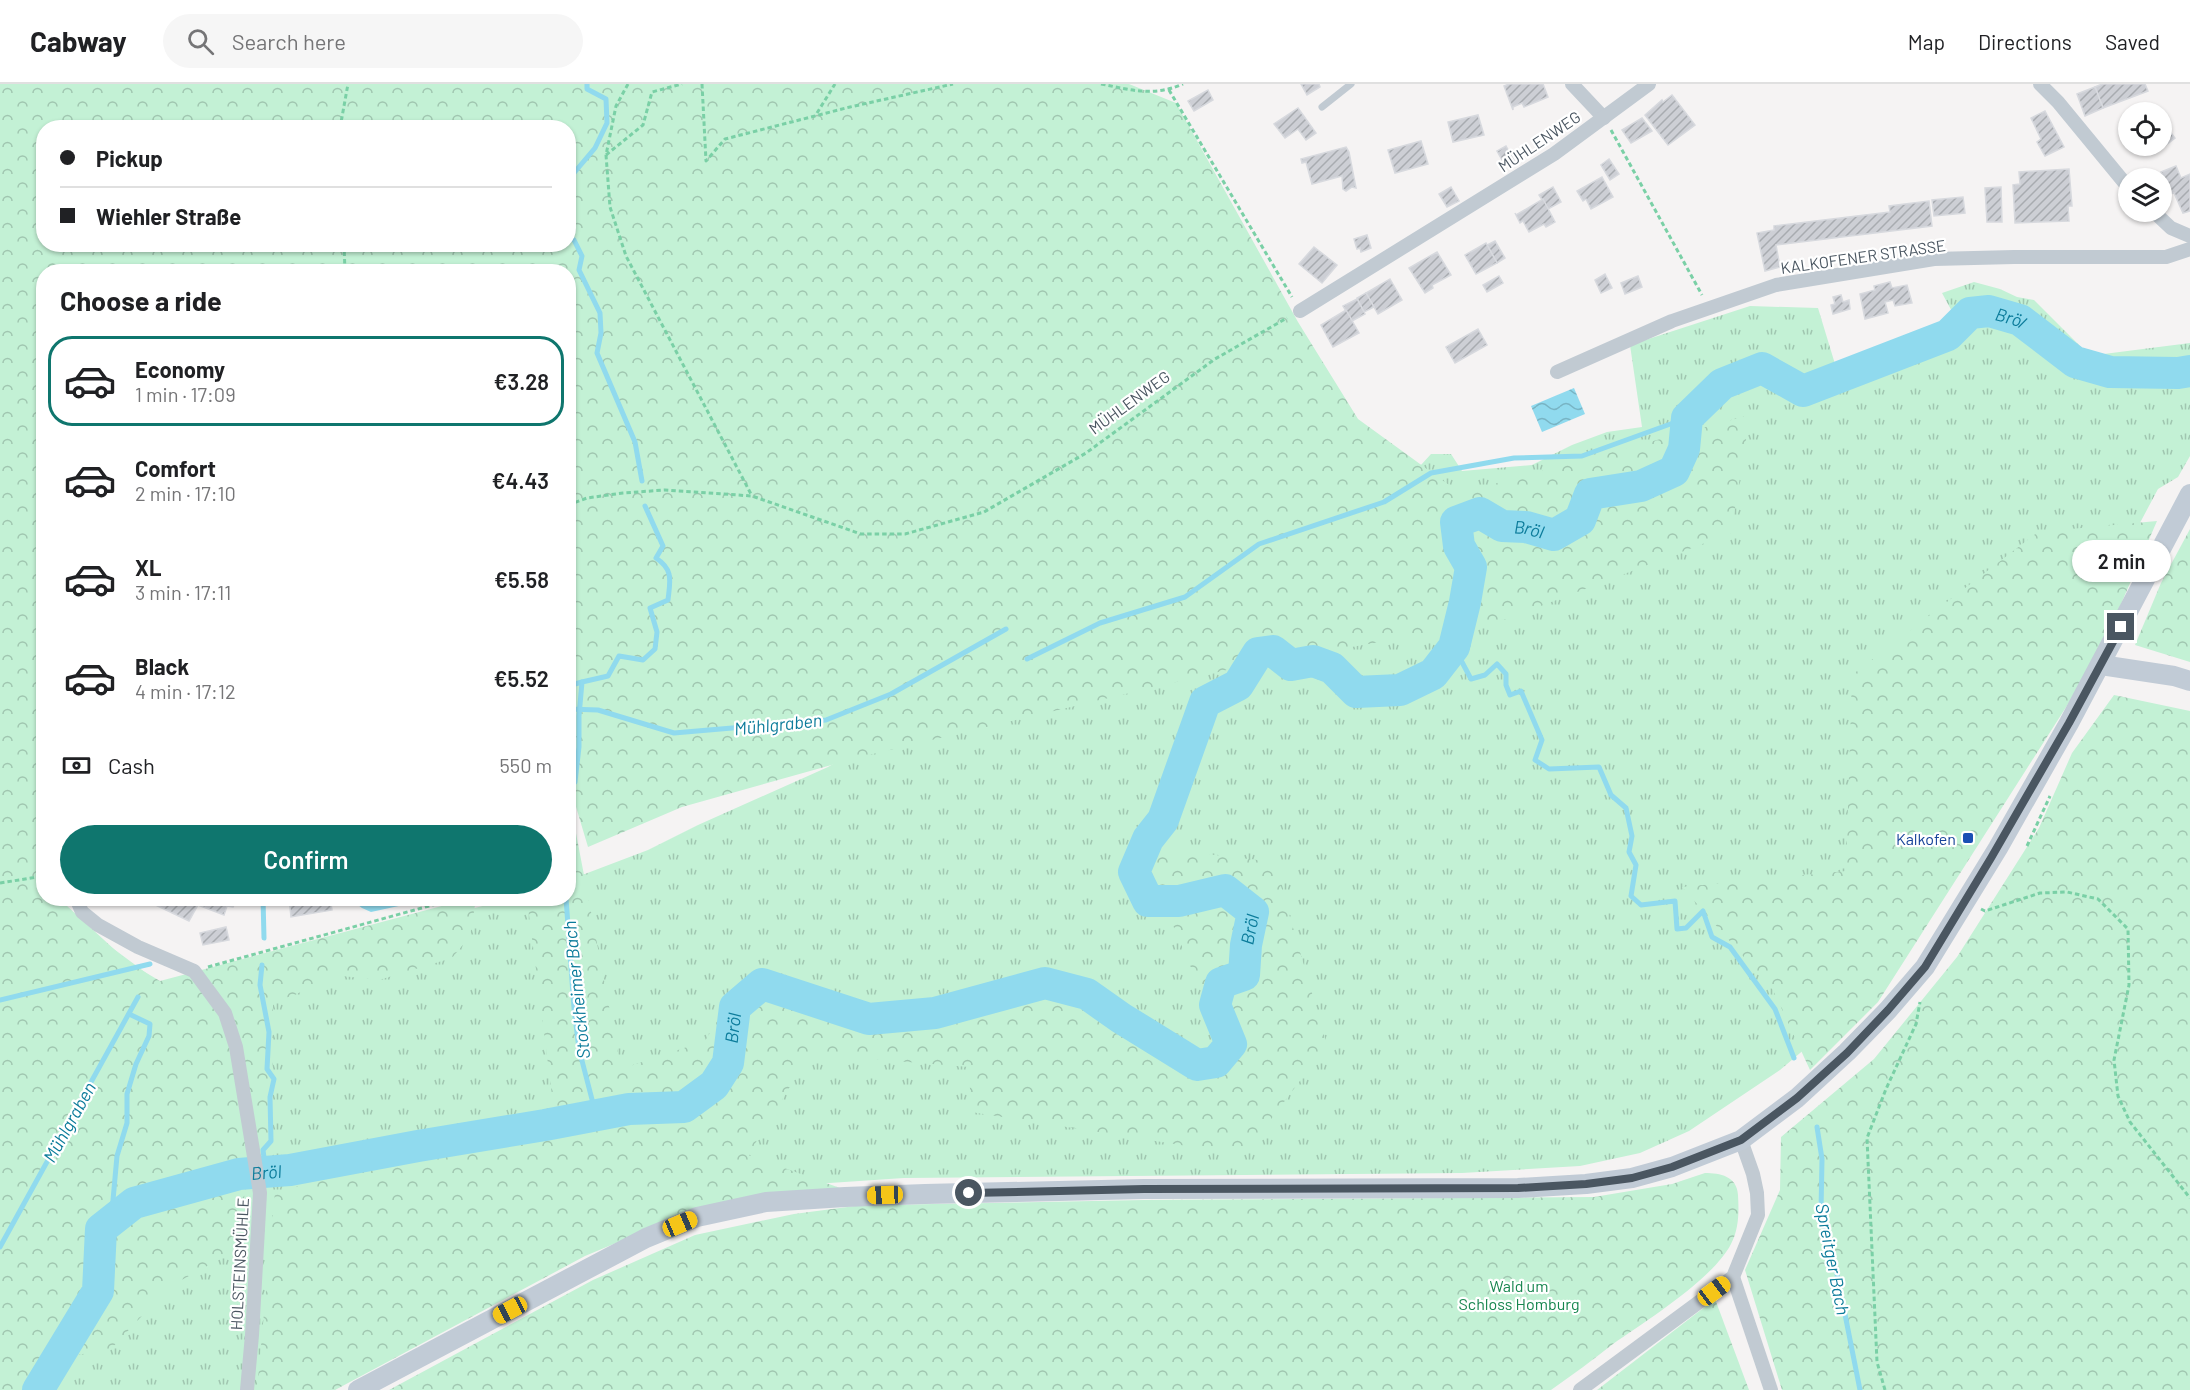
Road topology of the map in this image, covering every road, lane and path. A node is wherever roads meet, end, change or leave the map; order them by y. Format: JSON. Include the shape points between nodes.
{"nodes":[{"id":1,"x":348,"y":84,"type":"edge"},
{"id":2,"x":628,"y":84,"type":"edge"},
{"id":3,"x":682,"y":84,"type":"edge"},
{"id":4,"x":702,"y":84,"type":"edge"},
{"id":5,"x":835,"y":84,"type":"edge"},
{"id":6,"x":953,"y":84,"type":"edge"},
{"id":7,"x":1101,"y":84,"type":"edge"},
{"id":8,"x":1183,"y":84,"type":"edge"},
{"id":9,"x":1351,"y":84,"type":"edge"},
{"id":10,"x":1572,"y":84,"type":"edge"},
{"id":11,"x":1649,"y":84,"type":"edge"},
{"id":12,"x":2040,"y":84,"type":"edge"},
{"id":13,"x":1169,"y":90,"type":"junction"},
{"id":14,"x":1322,"y":107,"type":"dead end"},
{"id":15,"x":816,"y":115,"type":"junction"},
{"id":16,"x":1604,"y":118,"type":"junction"},
{"id":17,"x":341,"y":120,"type":"edge"},
{"id":18,"x":606,"y":155,"type":"junction"},
{"id":19,"x":2118,"y":174,"type":"edge"},
{"id":20,"x":2165,"y":222,"type":"edge"},
{"id":21,"x":2190,"y":236,"type":"edge"},
{"id":22,"x":2190,"y":249,"type":"edge"},
{"id":23,"x":1708,"y":307,"type":"junction"},
{"id":24,"x":1300,"y":311,"type":"junction"},
{"id":25,"x":1557,"y":372,"type":"dead end"},
{"id":26,"x":2190,"y":494,"type":"edge"},
{"id":27,"x":752,"y":496,"type":"junction"},
{"id":28,"x":576,"y":502,"type":"edge"},
{"id":29,"x":2101,"y":666,"type":"junction"},
{"id":30,"x":2190,"y":681,"type":"edge"},
{"id":31,"x":36,"y":877,"type":"edge"},
{"id":32,"x":0,"y":883,"type":"edge"},
{"id":33,"x":1966,"y":901,"type":"junction"},
{"id":34,"x":79,"y":906,"type":"edge"},
{"id":35,"x":429,"y":906,"type":"edge"},
{"id":36,"x":194,"y":971,"type":"junction"},
{"id":37,"x":1920,"y":1002,"type":"dead end"},
{"id":38,"x":1741,"y":1140,"type":"junction"},
{"id":39,"x":2190,"y":1198,"type":"edge"},
{"id":40,"x":1733,"y":1277,"type":"junction"},
{"id":41,"x":247,"y":1390,"type":"edge"},
{"id":42,"x":358,"y":1390,"type":"edge"},
{"id":43,"x":1580,"y":1390,"type":"edge"},
{"id":44,"x":1771,"y":1390,"type":"edge"},
{"id":45,"x":1885,"y":1390,"type":"edge"}],
"edges":[{"from":1,"to":17,"type":"path"},
{"from":2,"to":18,"type":"path","via":[[616,106]]},
{"from":3,"to":18,"type":"path","via":[[652,92],[643,125]]},
{"from":4,"to":15,"type":"path","via":[[706,161],[724,139]]},
{"from":5,"to":15,"type":"path"},
{"from":6,"to":15,"type":"path"},
{"from":7,"to":13,"type":"path","via":[[1149,93]]},
{"from":8,"to":13,"type":"path"},
{"from":9,"to":14,"type":"lane"},
{"from":10,"to":16,"type":"street"},
{"from":11,"to":16,"type":"street","name":"MÜHLENWEG"},
{"from":12,"to":19,"type":"street"},
{"from":13,"to":24,"type":"path"},
{"from":16,"to":23,"type":"path"},
{"from":16,"to":24,"type":"street","name":"MÜHLENWEG","via":[[1554,154]]},
{"from":18,"to":27,"type":"path","via":[[610,207],[626,256]]},
{"from":20,"to":21,"type":"street"},
{"from":22,"to":23,"type":"street","name":"KALKOFENER STRASSE","via":[[2166,257],[1934,259],[1776,285]]},
{"from":23,"to":25,"type":"street","name":"KALKOFENER STRASSE"},
{"from":24,"to":27,"type":"path","name":"MÜHLENWEG","via":[[1215,359],[1086,453],[984,512],[905,534],[861,534]]},
{"from":26,"to":29,"type":"main road"},
{"from":27,"to":28,"type":"path","name":"MÜHLENWEG","via":[[665,490]]},
{"from":29,"to":30,"type":"main road"},
{"from":29,"to":33,"type":"main road"},
{"from":31,"to":32,"type":"path"},
{"from":33,"to":38,"type":"main road","via":[[1925,967],[1888,1010],[1797,1098]]},
{"from":33,"to":39,"type":"path","via":[[1985,911],[2040,893],[2067,892],[2098,899],[2128,929],[2128,985],[2114,1060],[2118,1096],[2130,1122]]},
{"from":34,"to":36,"type":"street","name":"HOLSTEINSMÜHLE","via":[[98,925]]},
{"from":35,"to":36,"type":"path"},
{"from":36,"to":41,"type":"street","name":"HOLSTEINSMÜHLE","via":[[225,1013],[236,1047],[260,1193]]},
{"from":37,"to":45,"type":"path","via":[[1917,1024],[1867,1138],[1877,1362]]},
{"from":38,"to":40,"type":"street","via":[[1753,1174],[1758,1215]]},
{"from":38,"to":42,"type":"main road","via":[[1672,1167],[1632,1178],[1586,1184],[1518,1188],[1144,1189],[766,1202],[697,1217],[646,1238]]},
{"from":40,"to":43,"type":"street"},
{"from":40,"to":44,"type":"street"}]}
